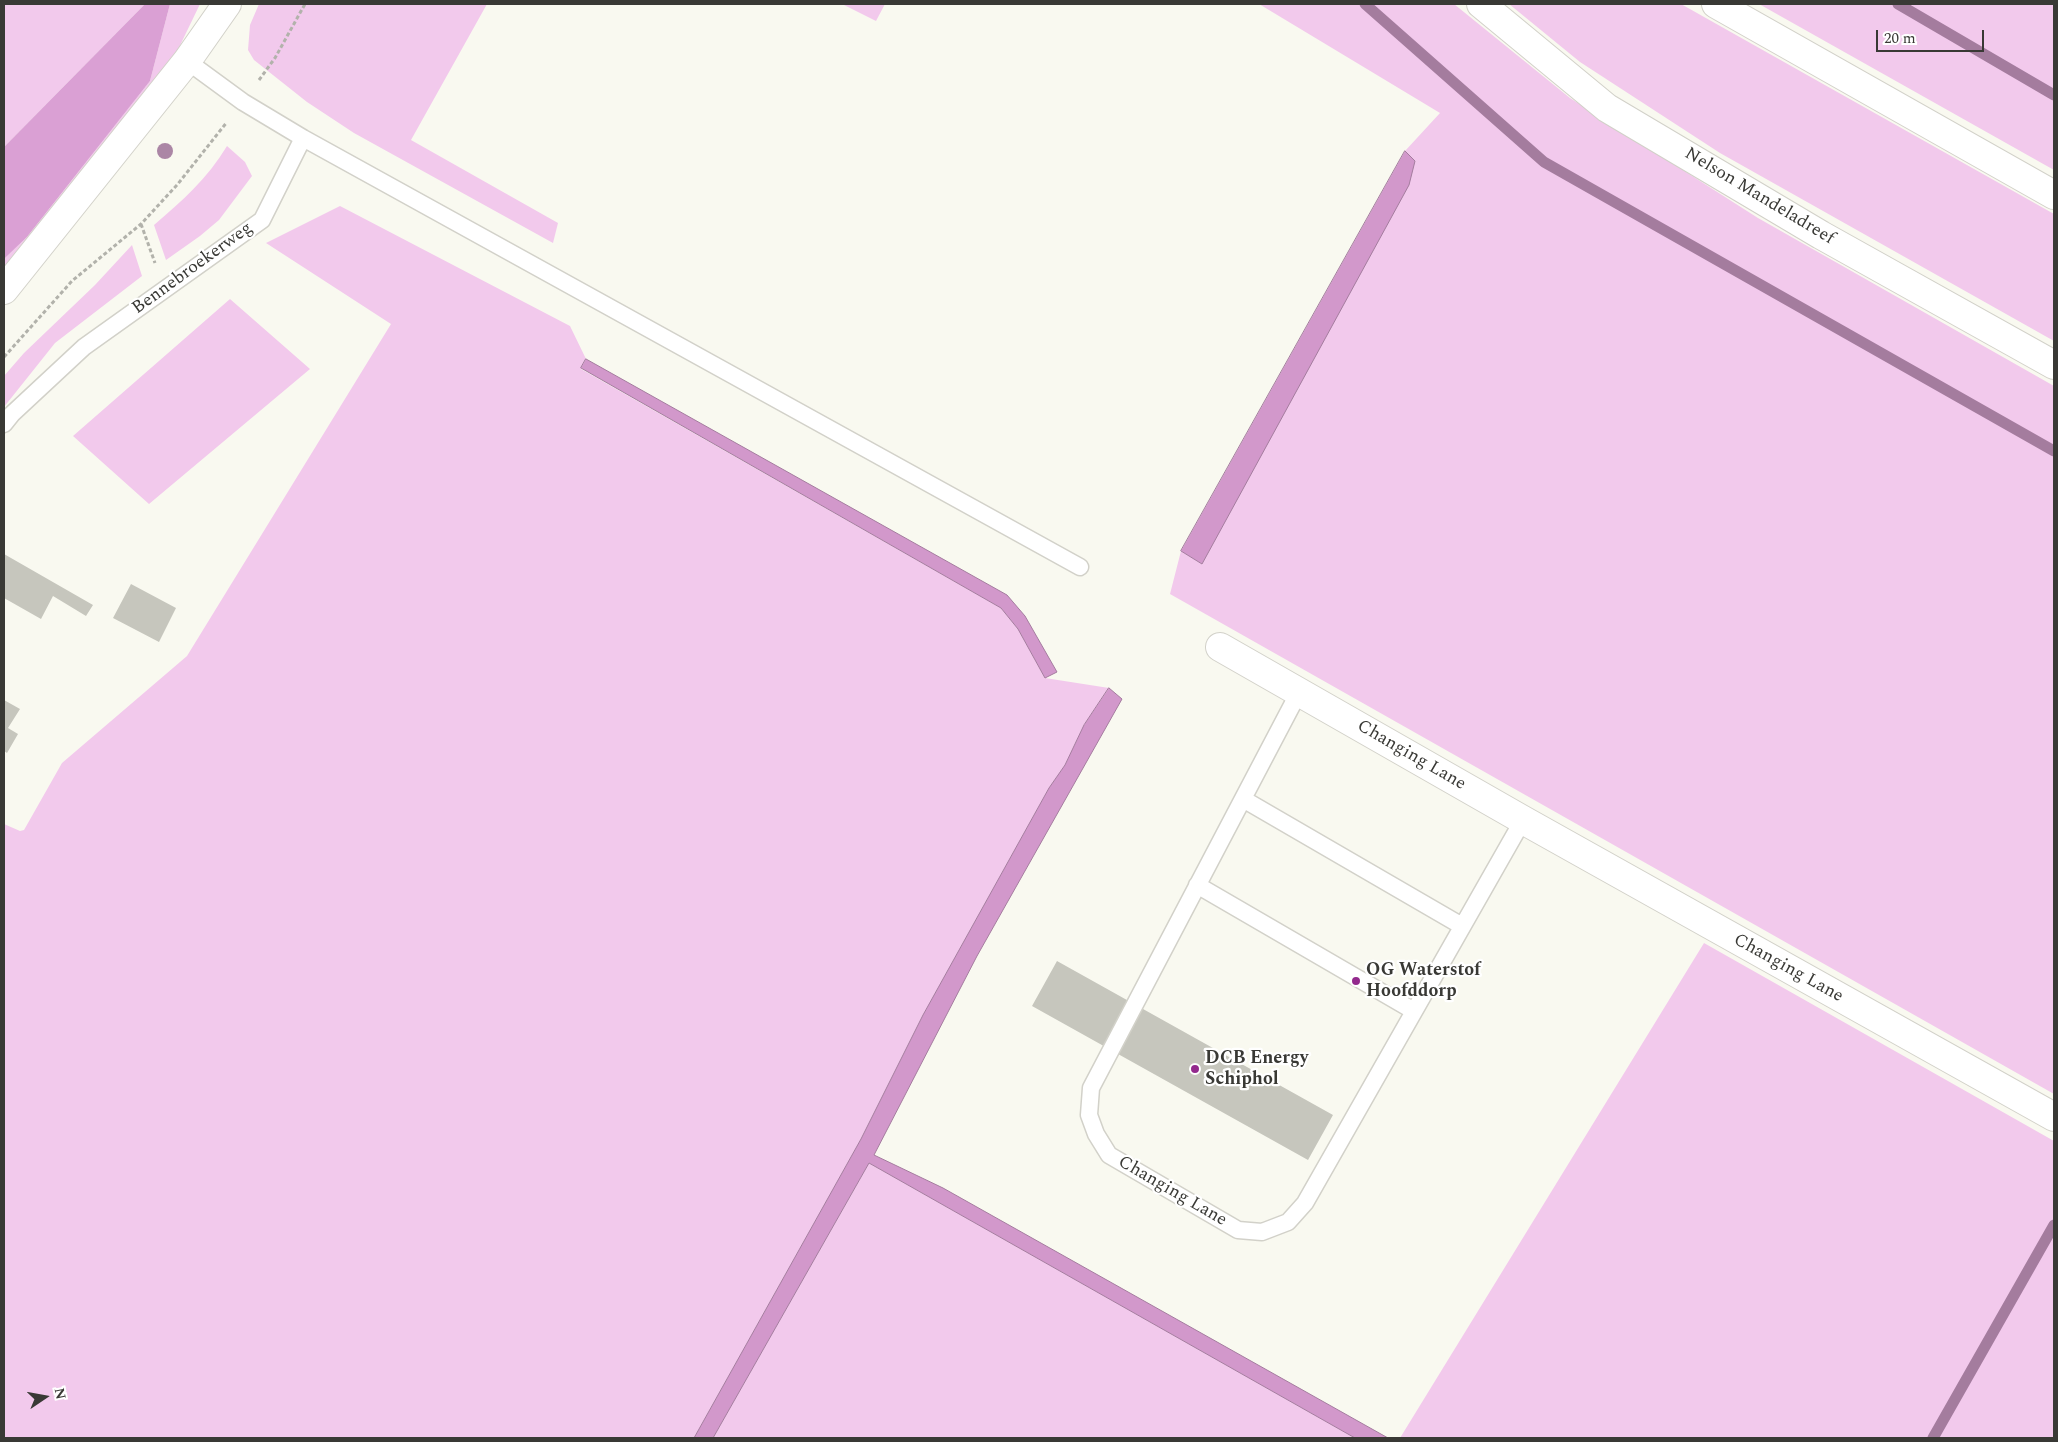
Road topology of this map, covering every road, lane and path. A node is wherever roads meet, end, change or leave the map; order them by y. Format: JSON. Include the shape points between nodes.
{"nodes":[{"id":1,"x":305,"y":4,"type":"edge"},
{"id":2,"x":1481,"y":4,"type":"edge"},
{"id":3,"x":1716,"y":4,"type":"edge"},
{"id":4,"x":224,"y":7,"type":"edge"},
{"id":5,"x":187,"y":61,"type":"junction"},
{"id":6,"x":243,"y":102,"type":"junction"},
{"id":7,"x":303,"y":138,"type":"junction"},
{"id":8,"x":2054,"y":195,"type":"edge"},
{"id":9,"x":141,"y":224,"type":"junction"},
{"id":10,"x":4,"y":290,"type":"edge"},
{"id":11,"x":164,"y":290,"type":"junction"},
{"id":12,"x":4,"y":357,"type":"edge"},
{"id":13,"x":2054,"y":364,"type":"edge"},
{"id":14,"x":4,"y":424,"type":"edge"},
{"id":15,"x":1080,"y":567,"type":"dead end"},
{"id":16,"x":1220,"y":647,"type":"dead end"},
{"id":17,"x":1299,"y":692,"type":"junction"},
{"id":18,"x":1243,"y":799,"type":"junction"},
{"id":19,"x":1523,"y":820,"type":"junction"},
{"id":20,"x":1197,"y":885,"type":"junction"},
{"id":21,"x":1462,"y":926,"type":"junction"},
{"id":22,"x":1414,"y":1012,"type":"junction"},
{"id":23,"x":2054,"y":1118,"type":"edge"}],
"edges":[{"from":1,"to":6,"type":"path","via":[[275,58]]},
{"from":2,"to":13,"type":"street","name":"Nelson Mandeladreef","via":[[1607,108],[1821,235]]},
{"from":3,"to":8,"type":"street"},
{"from":4,"to":5,"type":"street"},
{"from":5,"to":6,"type":"lane"},
{"from":5,"to":10,"type":"street"},
{"from":6,"to":7,"type":"lane"},
{"from":6,"to":9,"type":"path","via":[[177,185]]},
{"from":7,"to":11,"type":"lane","name":"Bennebroekerweg","via":[[262,220]]},
{"from":7,"to":15,"type":"lane"},
{"from":9,"to":11,"type":"path"},
{"from":9,"to":12,"type":"path","via":[[72,282]]},
{"from":11,"to":14,"type":"lane","name":"Bennebroekerweg","via":[[84,347]]},
{"from":16,"to":17,"type":"street","name":"Changing Lane"},
{"from":17,"to":18,"type":"lane","name":"Changing Lane"},
{"from":17,"to":19,"type":"street","name":"Changing Lane"},
{"from":18,"to":20,"type":"lane","name":"Changing Lane"},
{"from":18,"to":21,"type":"lane"},
{"from":19,"to":21,"type":"lane","name":"Changing Lane"},
{"from":19,"to":23,"type":"street","name":"Changing Lane"},
{"from":20,"to":22,"type":"lane"},
{"from":20,"to":22,"type":"lane","name":"Changing Lane","via":[[1091,1088],[1089,1115],[1096,1134],[1110,1155],[1238,1230],[1262,1232],[1288,1222],[1305,1204]]},
{"from":21,"to":22,"type":"lane","name":"Changing Lane"}]}
